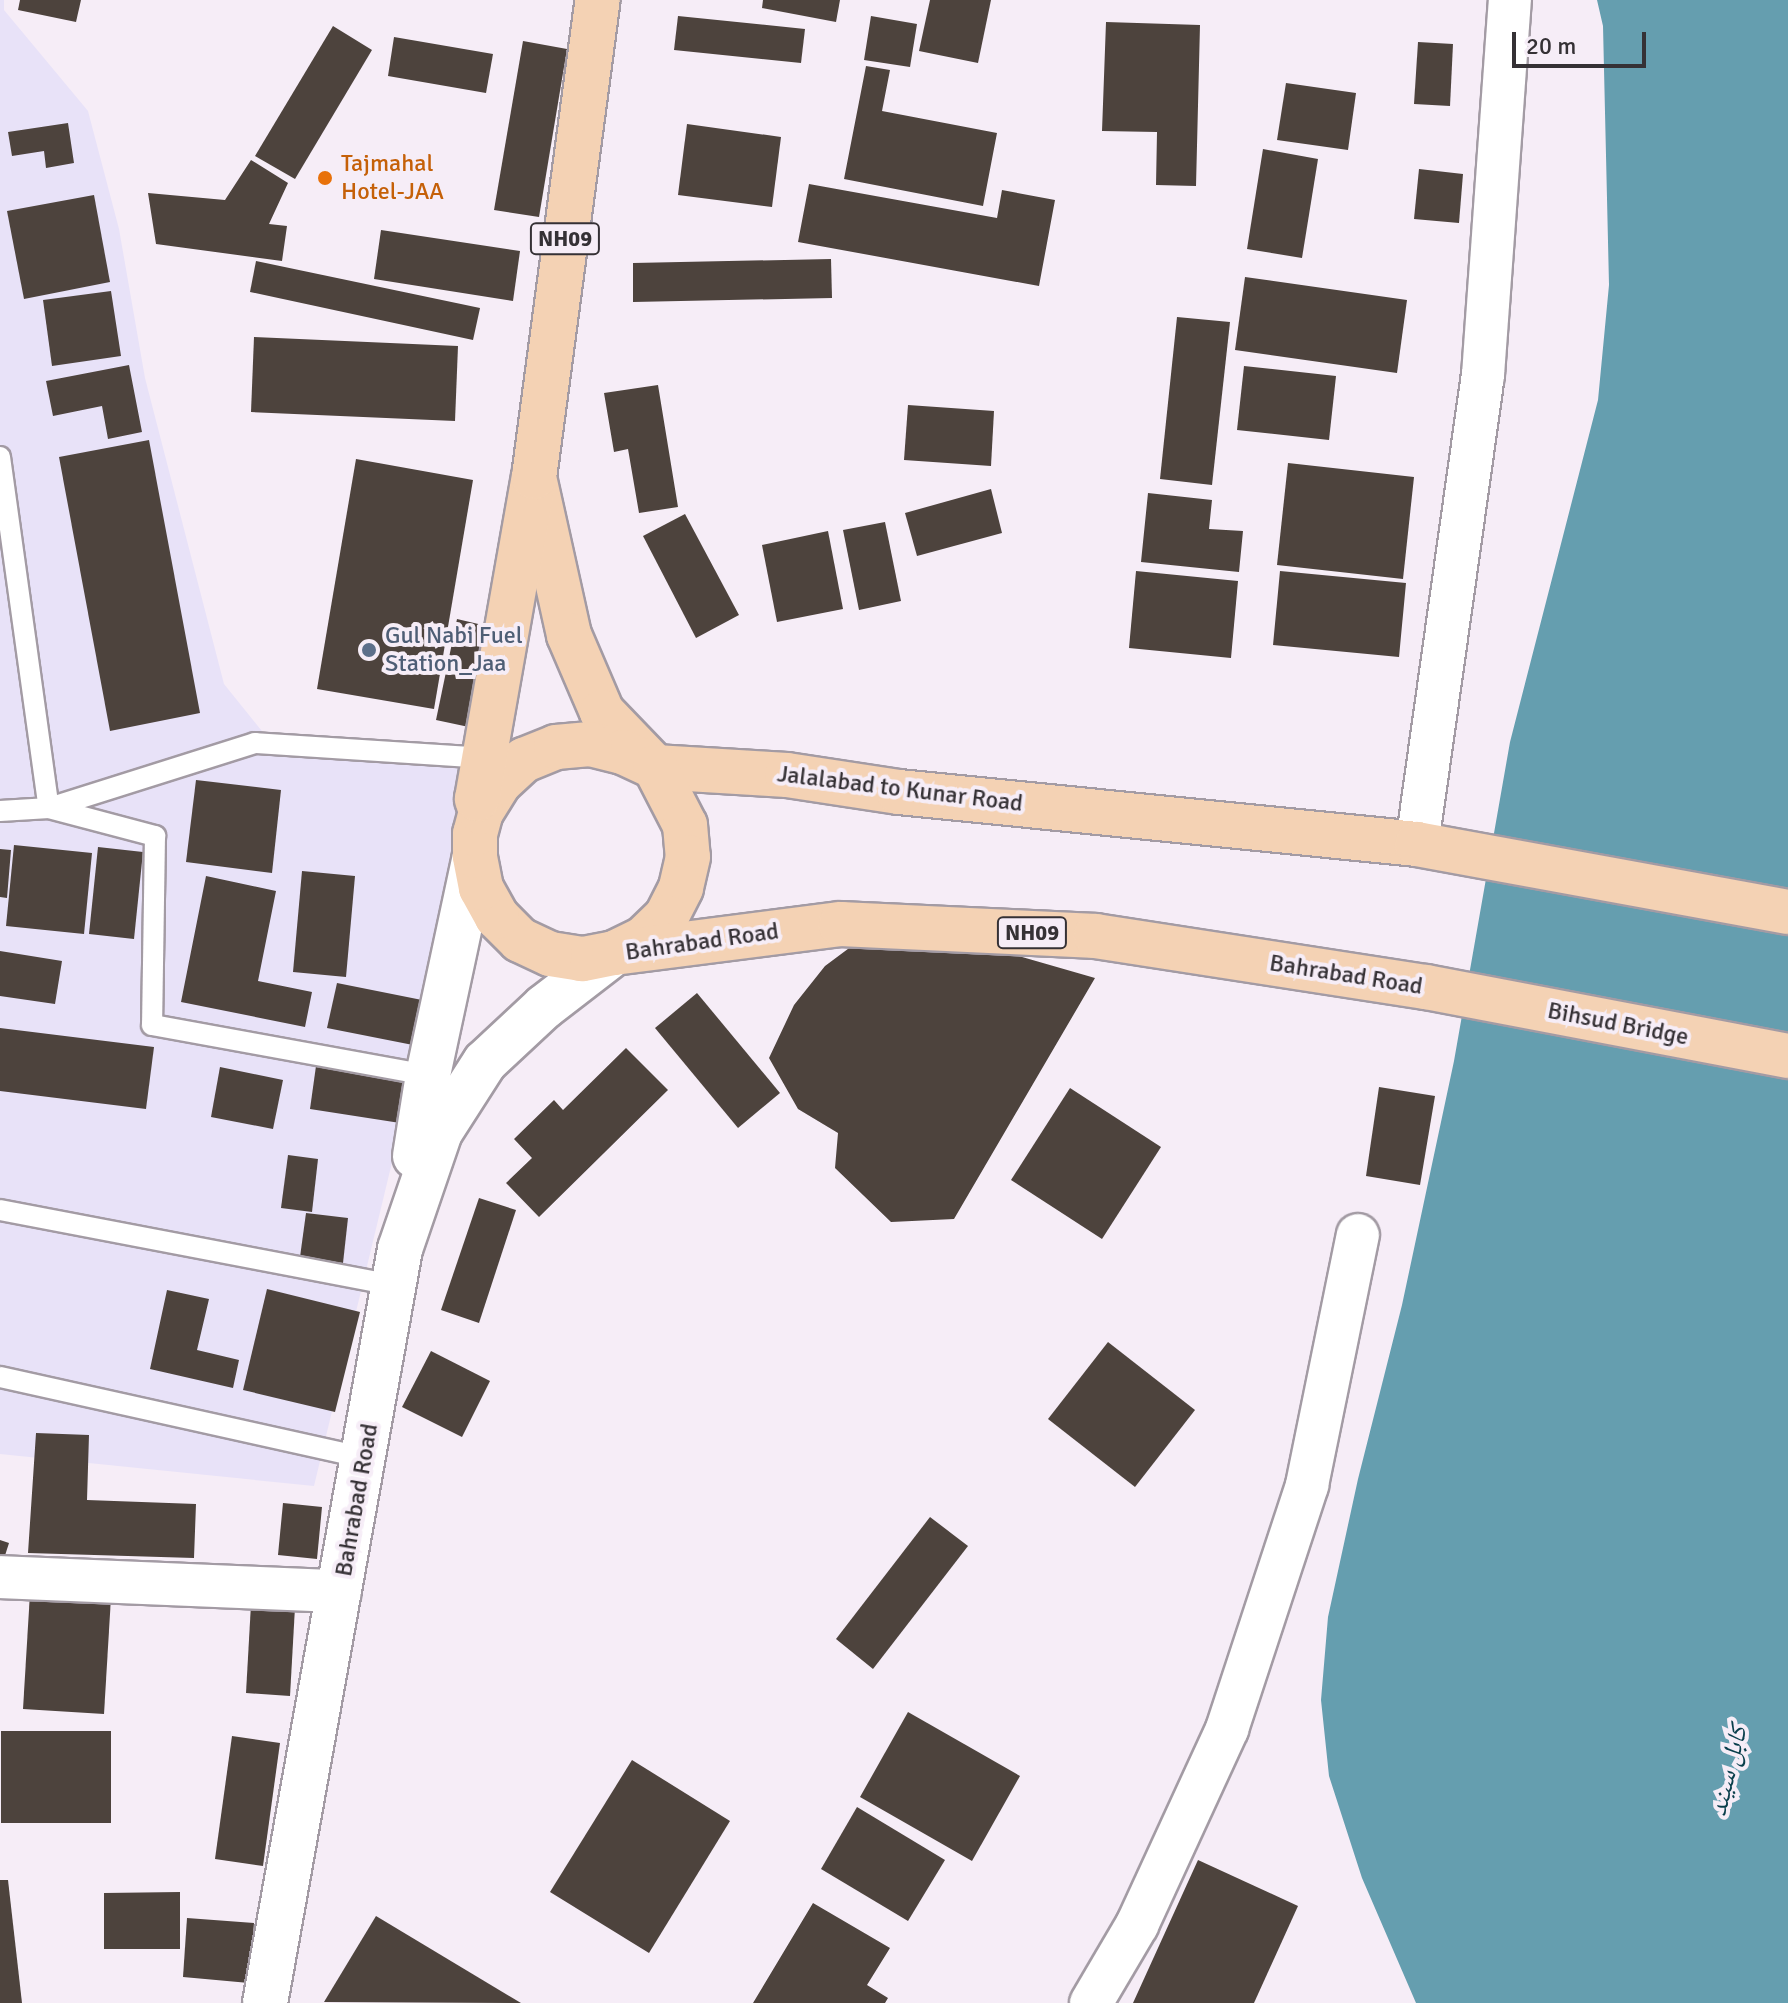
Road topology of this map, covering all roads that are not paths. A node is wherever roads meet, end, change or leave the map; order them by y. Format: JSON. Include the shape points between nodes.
{"nodes":[{"id":1,"x":598,"y":0,"type":"edge"},
{"id":2,"x":1510,"y":0,"type":"edge"},
{"id":3,"x":0,"y":457,"type":"edge"},
{"id":4,"x":534,"y":477,"type":"junction"},
{"id":5,"x":484,"y":758,"type":"junction"},
{"id":6,"x":655,"y":767,"type":"junction"},
{"id":7,"x":49,"y":808,"type":"junction"},
{"id":8,"x":0,"y":811,"type":"edge"},
{"id":9,"x":481,"y":812,"type":"junction"},
{"id":10,"x":1417,"y":844,"type":"junction"},
{"id":11,"x":475,"y":856,"type":"junction"},
{"id":12,"x":1788,"y":912,"type":"edge"},
{"id":13,"x":614,"y":953,"type":"junction"},
{"id":14,"x":1447,"y":992,"type":"joint"},
{"id":15,"x":1788,"y":1056,"type":"edge"},
{"id":16,"x":428,"y":1075,"type":"junction"},
{"id":17,"x":0,"y":1210,"type":"edge"},
{"id":18,"x":1358,"y":1235,"type":"dead end"},
{"id":19,"x":397,"y":1267,"type":"junction"},
{"id":20,"x":0,"y":1377,"type":"edge"},
{"id":21,"x":365,"y":1458,"type":"junction"},
{"id":22,"x":0,"y":1577,"type":"edge"},
{"id":23,"x":340,"y":1591,"type":"junction"},
{"id":24,"x":265,"y":2003,"type":"edge"},
{"id":25,"x":1091,"y":2003,"type":"edge"}],
"edges":[{"from":1,"to":4,"type":"main road","number":"NH09"},
{"from":2,"to":10,"type":"street","via":[[1483,375]]},
{"from":3,"to":7,"type":"lane"},
{"from":4,"to":5,"type":"main road","number":"NH09"},
{"from":4,"to":6,"type":"main road","number":"NH09","via":[[569,635],[602,712]]},
{"from":5,"to":7,"type":"lane","via":[[255,743]]},
{"from":5,"to":9,"type":"main road","number":"NH09","via":[[477,799]]},
{"from":6,"to":9,"type":"main road","number":"NH09","via":[[590,744],[556,747],[524,760],[499,783]]},
{"from":6,"to":10,"type":"main road","name":"Jalalabad to Kunar Road","number":"NH09","via":[[787,775],[899,792]]},
{"from":6,"to":13,"type":"main road","number":"NH09","via":[[685,825],[688,857],[681,888],[659,924]]},
{"from":7,"to":8,"type":"lane"},
{"from":7,"to":16,"type":"lane","via":[[155,836],[152,1025]]},
{"from":9,"to":11,"type":"main road","number":"NH09"},
{"from":10,"to":12,"type":"main road","name":"Jalalabad to Kunar Road","number":"NH09"},
{"from":11,"to":13,"type":"main road","number":"NH09","via":[[481,888],[497,917],[520,940],[550,954],[582,959]]},
{"from":11,"to":16,"type":"main road"},
{"from":13,"to":14,"type":"main road","name":"Bahrabad Road","number":"NH09","via":[[841,924],[1096,936]]},
{"from":13,"to":19,"type":"main road","name":"Bahrabad Road","via":[[485,1062],[440,1132]]},
{"from":14,"to":15,"type":"main road","name":"Bihsud Bridge","number":"NH09"},
{"from":16,"to":19,"type":"main road"},
{"from":17,"to":19,"type":"lane"},
{"from":18,"to":25,"type":"street","via":[[1307,1485],[1227,1729],[1137,1925]]},
{"from":19,"to":21,"type":"main road","name":"Bahrabad Road"},
{"from":20,"to":21,"type":"lane"},
{"from":21,"to":23,"type":"main road","name":"Bahrabad Road"},
{"from":22,"to":23,"type":"street"},
{"from":23,"to":24,"type":"main road","name":"Bahrabad Road"}]}
